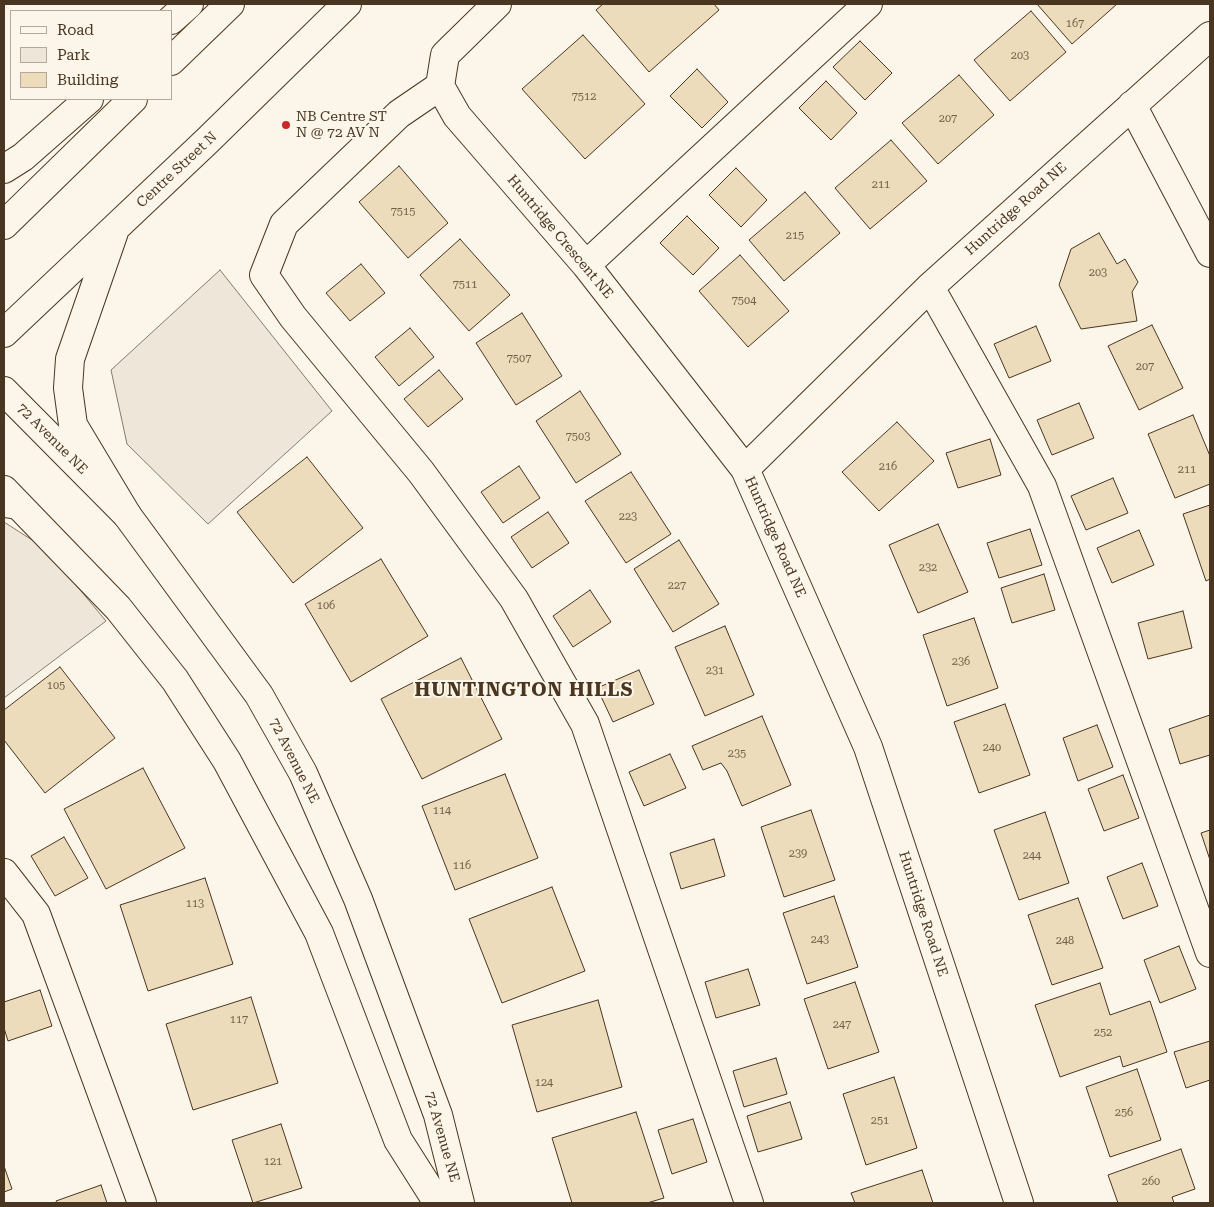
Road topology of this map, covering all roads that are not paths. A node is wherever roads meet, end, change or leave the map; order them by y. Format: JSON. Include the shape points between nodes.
{"nodes":[{"id":1,"x":189,"y":4,"type":"edge"},
{"id":2,"x":230,"y":4,"type":"edge"},
{"id":3,"x":346,"y":4,"type":"edge"},
{"id":4,"x":497,"y":4,"type":"edge"},
{"id":5,"x":868,"y":4,"type":"edge"},
{"id":6,"x":172,"y":19,"type":"edge"},
{"id":7,"x":1210,"y":36,"type":"edge"},
{"id":8,"x":172,"y":60,"type":"edge"},
{"id":9,"x":440,"y":86,"type":"junction"},
{"id":10,"x":87,"y":100,"type":"edge"},
{"id":11,"x":132,"y":100,"type":"edge"},
{"id":12,"x":1132,"y":105,"type":"junction"},
{"id":13,"x":4,"y":168,"type":"edge"},
{"id":14,"x":4,"y":225,"type":"edge"},
{"id":15,"x":116,"y":227,"type":"junction"},
{"id":16,"x":1210,"y":253,"type":"edge"},
{"id":17,"x":586,"y":265,"type":"junction"},
{"id":18,"x":930,"y":287,"type":"junction"},
{"id":19,"x":4,"y":333,"type":"edge"},
{"id":20,"x":4,"y":391,"type":"edge"},
{"id":21,"x":745,"y":469,"type":"junction"},
{"id":22,"x":8,"y":500,"type":"edge"},
{"id":23,"x":127,"y":515,"type":"junction"},
{"id":24,"x":4,"y":873,"type":"edge"},
{"id":25,"x":1210,"y":953,"type":"edge"},
{"id":26,"x":142,"y":1203,"type":"edge"},
{"id":27,"x":438,"y":1203,"type":"edge"},
{"id":28,"x":460,"y":1203,"type":"edge"},
{"id":29,"x":749,"y":1203,"type":"edge"},
{"id":30,"x":1019,"y":1203,"type":"edge"}],
"edges":[{"from":1,"to":6,"type":"street"},
{"from":2,"to":8,"type":"street"},
{"from":3,"to":15,"type":"street","name":"Centre Street N"},
{"from":4,"to":9,"type":"street","via":[[444,55]]},
{"from":5,"to":17,"type":"street"},
{"from":7,"to":12,"type":"street","name":"Huntridge Road NE"},
{"from":9,"to":17,"type":"street","name":"Huntridge Crescent NE","via":[[457,116]]},
{"from":9,"to":29,"type":"street","via":[[399,114],[284,224],[264,275],[293,317],[421,472],[514,598],[585,724]]},
{"from":10,"to":13,"type":"street","via":[[23,157]]},
{"from":11,"to":14,"type":"street"},
{"from":12,"to":16,"type":"street"},
{"from":12,"to":18,"type":"street","name":"Huntridge Road NE"},
{"from":15,"to":19,"type":"street","name":"Centre Street N"},
{"from":15,"to":23,"type":"street","via":[[70,359],[68,388],[73,425]]},
{"from":17,"to":21,"type":"street","name":"Huntridge Crescent NE"},
{"from":18,"to":21,"type":"street","name":"Huntridge Road NE"},
{"from":18,"to":25,"type":"street","via":[[1042,486]]},
{"from":20,"to":23,"type":"street","name":"72 Avenue NE"},
{"from":21,"to":30,"type":"street","name":"Huntridge Road NE","via":[[868,748]]},
{"from":22,"to":27,"type":"street","name":"72 Avenue NE","via":[[118,608],[175,680],[227,761],[319,934],[398,1140]]},
{"from":23,"to":28,"type":"street","name":"72 Avenue NE","via":[[259,695],[302,773],[358,899],[438,1116]]},
{"from":24,"to":26,"type":"street","via":[[36,914]]}]}
